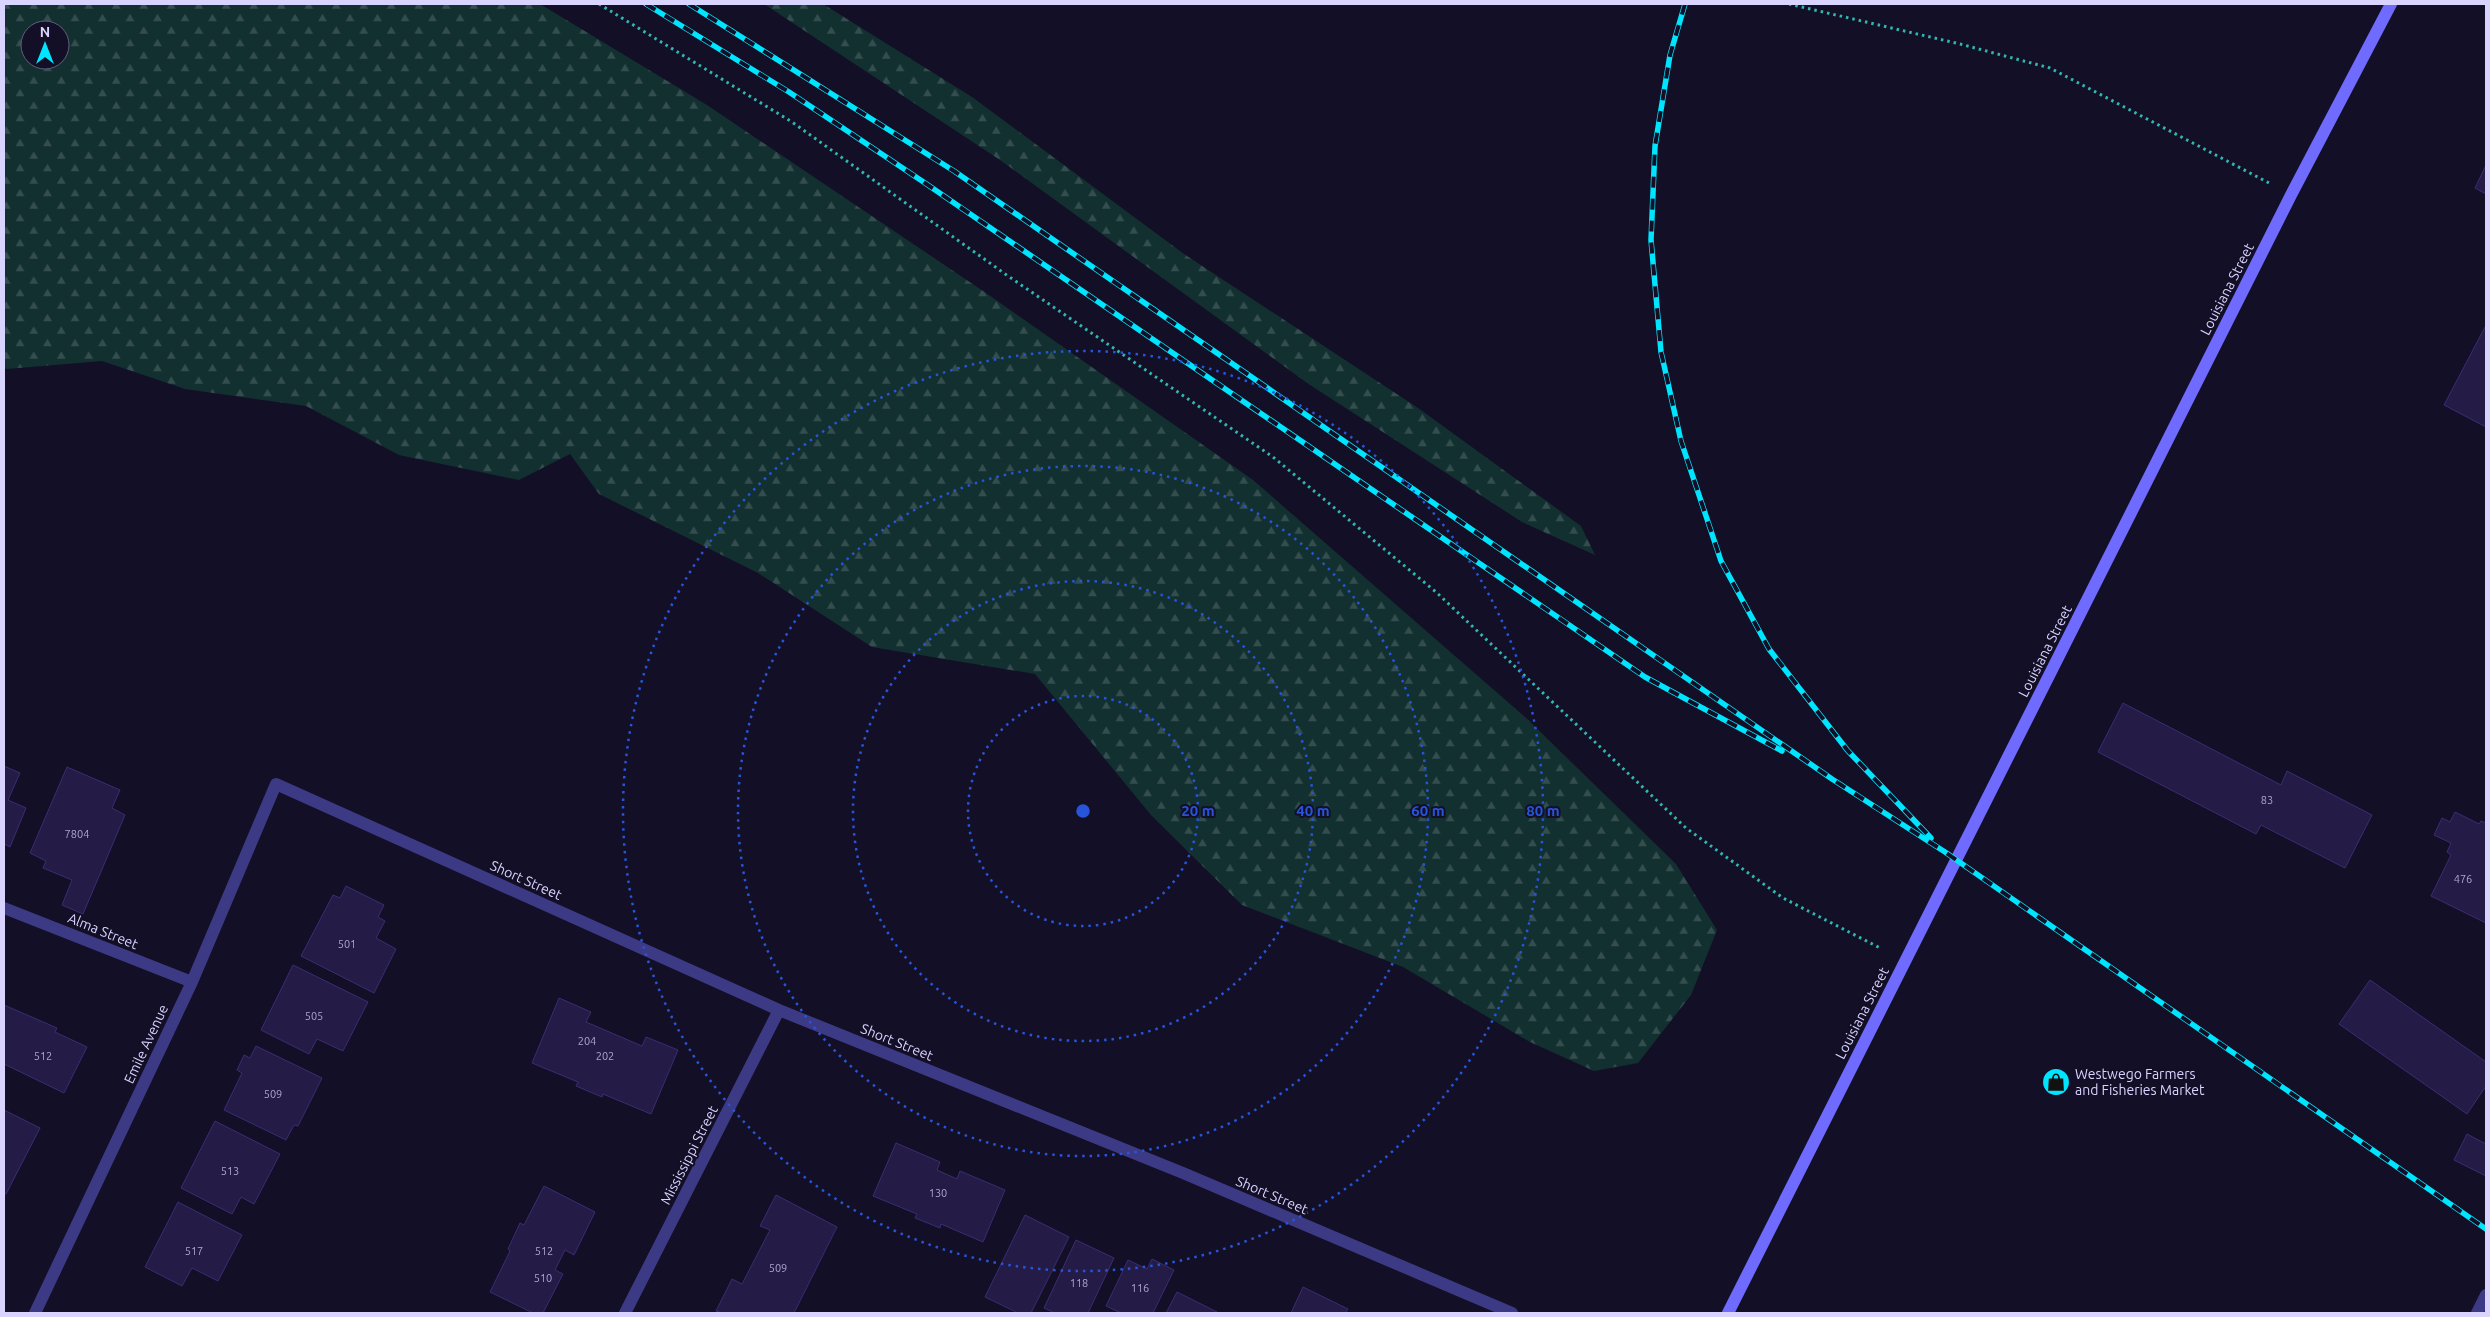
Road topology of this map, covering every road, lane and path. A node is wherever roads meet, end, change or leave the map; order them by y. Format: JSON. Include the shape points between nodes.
{"nodes":[{"id":1,"x":599,"y":4,"type":"edge"},
{"id":2,"x":1789,"y":4,"type":"edge"},
{"id":3,"x":2391,"y":4,"type":"edge"},
{"id":4,"x":2291,"y":195,"type":"junction"},
{"id":5,"x":276,"y":784,"type":"joint"},
{"id":6,"x":4,"y":908,"type":"edge"},
{"id":7,"x":1906,"y":961,"type":"junction"},
{"id":8,"x":192,"y":982,"type":"junction"},
{"id":9,"x":778,"y":1010,"type":"junction"},
{"id":10,"x":2486,"y":1295,"type":"edge"},
{"id":11,"x":35,"y":1313,"type":"edge"},
{"id":12,"x":625,"y":1313,"type":"edge"},
{"id":13,"x":1512,"y":1313,"type":"edge"},
{"id":14,"x":1728,"y":1313,"type":"edge"},
{"id":15,"x":2477,"y":1313,"type":"edge"}],
"edges":[{"from":1,"to":7,"type":"path","via":[[792,122],[1008,276],[1273,457],[1436,592],[1686,828],[1783,898]]},
{"from":2,"to":4,"type":"path","via":[[2050,68]]},
{"from":3,"to":4,"type":"main road","name":"Louisiana Street"},
{"from":4,"to":7,"type":"main road","name":"Louisiana Street"},
{"from":5,"to":8,"type":"street","name":"Emile Avenue"},
{"from":5,"to":9,"type":"street","name":"Short Street"},
{"from":6,"to":8,"type":"street","name":"Alma Street"},
{"from":7,"to":14,"type":"main road","name":"Louisiana Street"},
{"from":8,"to":11,"type":"street","name":"Emile Avenue"},
{"from":9,"to":12,"type":"street","name":"Mississippi Street"},
{"from":9,"to":13,"type":"street","name":"Short Street","via":[[1183,1173]]},
{"from":10,"to":15,"type":"street"}]}
